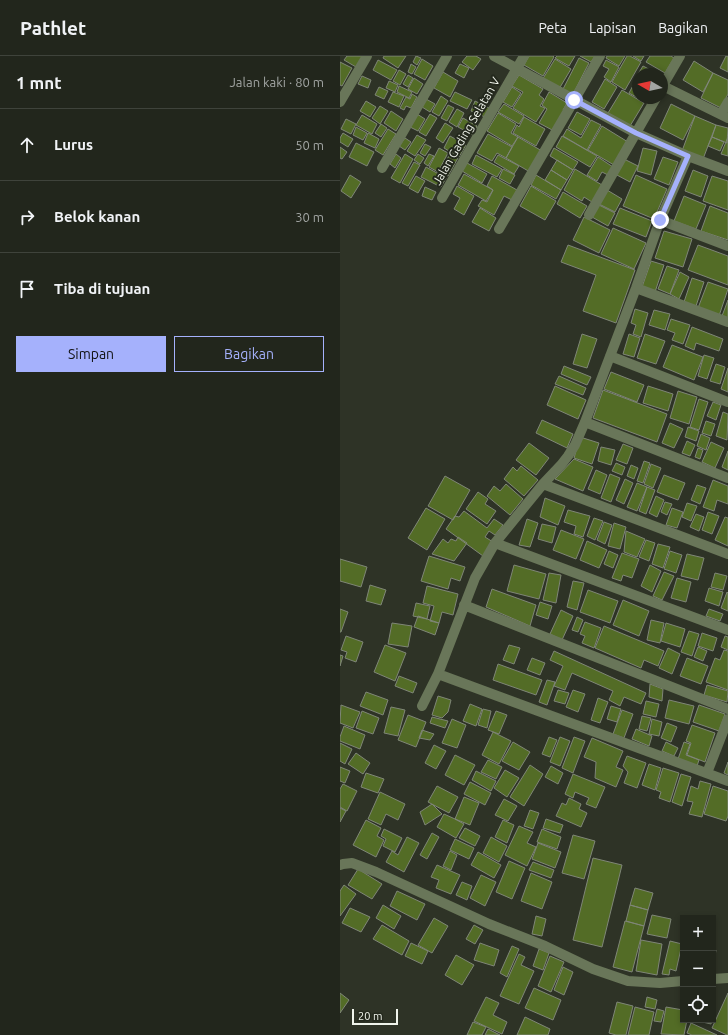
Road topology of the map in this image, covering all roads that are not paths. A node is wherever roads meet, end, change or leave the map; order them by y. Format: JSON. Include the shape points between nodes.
{"nodes":[{"id":1,"x":367,"y":56,"type":"edge"},
{"id":2,"x":447,"y":56,"type":"edge"},
{"id":3,"x":494,"y":56,"type":"edge"},
{"id":4,"x":524,"y":56,"type":"edge"},
{"id":5,"x":600,"y":56,"type":"edge"},
{"id":6,"x":680,"y":56,"type":"edge"},
{"id":7,"x":517,"y":69,"type":"junction"},
{"id":8,"x":668,"y":77,"type":"edge"},
{"id":9,"x":668,"y":90,"type":"edge"},
{"id":10,"x":574,"y":100,"type":"junction"},
{"id":11,"x":340,"y":102,"type":"edge"},
{"id":12,"x":728,"y":102,"type":"edge"},
{"id":13,"x":653,"y":104,"type":"edge"},
{"id":14,"x":724,"y":116,"type":"edge"},
{"id":15,"x":636,"y":133,"type":"junction"},
{"id":16,"x":688,"y":156,"type":"junction"},
{"id":17,"x":382,"y":168,"type":"dead end"},
{"id":18,"x":728,"y":171,"type":"edge"},
{"id":19,"x":442,"y":198,"type":"dead end"},
{"id":20,"x":589,"y":215,"type":"dead end"},
{"id":21,"x":660,"y":220,"type":"junction"},
{"id":22,"x":499,"y":229,"type":"dead end"},
{"id":23,"x":728,"y":246,"type":"edge"},
{"id":24,"x":636,"y":288,"type":"junction"},
{"id":25,"x":728,"y":322,"type":"edge"},
{"id":26,"x":610,"y":356,"type":"junction"},
{"id":27,"x":728,"y":402,"type":"edge"},
{"id":28,"x":585,"y":422,"type":"junction"},
{"id":29,"x":728,"y":478,"type":"edge"},
{"id":30,"x":543,"y":484,"type":"junction"},
{"id":31,"x":495,"y":543,"type":"junction"},
{"id":32,"x":728,"y":554,"type":"edge"},
{"id":33,"x":464,"y":605,"type":"junction"},
{"id":34,"x":728,"y":630,"type":"edge"},
{"id":35,"x":438,"y":674,"type":"junction"},
{"id":36,"x":422,"y":706,"type":"dead end"},
{"id":37,"x":728,"y":709,"type":"edge"},
{"id":38,"x":728,"y":719,"type":"edge"},
{"id":39,"x":707,"y":773,"type":"junction"},
{"id":40,"x":728,"y":781,"type":"edge"},
{"id":41,"x":340,"y":866,"type":"edge"},
{"id":42,"x":728,"y":978,"type":"edge"},
{"id":43,"x":716,"y":979,"type":"edge"},
{"id":44,"x":680,"y":981,"type":"edge"}],
"edges":[{"from":1,"to":11,"type":"street"},
{"from":2,"to":17,"type":"street"},
{"from":3,"to":7,"type":"street"},
{"from":4,"to":7,"type":"street","name":"Jalan Gading Selatan V"},
{"from":5,"to":10,"type":"street"},
{"from":6,"to":8,"type":"street"},
{"from":7,"to":10,"type":"street"},
{"from":7,"to":19,"type":"street","name":"Jalan Gading Selatan V"},
{"from":9,"to":14,"type":"street"},
{"from":10,"to":15,"type":"street"},
{"from":10,"to":22,"type":"street"},
{"from":12,"to":14,"type":"street"},
{"from":13,"to":15,"type":"street"},
{"from":15,"to":16,"type":"street"},
{"from":15,"to":20,"type":"street"},
{"from":16,"to":18,"type":"street"},
{"from":16,"to":21,"type":"street"},
{"from":21,"to":23,"type":"street"},
{"from":21,"to":24,"type":"street"},
{"from":24,"to":25,"type":"street"},
{"from":24,"to":26,"type":"street"},
{"from":26,"to":27,"type":"street"},
{"from":26,"to":28,"type":"street"},
{"from":28,"to":29,"type":"street"},
{"from":28,"to":30,"type":"street","via":[[568,456]]},
{"from":30,"to":31,"type":"street"},
{"from":30,"to":32,"type":"street"},
{"from":31,"to":33,"type":"street","via":[[475,578]]},
{"from":31,"to":34,"type":"street"},
{"from":33,"to":35,"type":"street"},
{"from":33,"to":37,"type":"street"},
{"from":35,"to":36,"type":"street"},
{"from":35,"to":39,"type":"street"},
{"from":38,"to":39,"type":"street"},
{"from":39,"to":40,"type":"street"},
{"from":41,"to":44,"type":"street","via":[[352,863],[376,872],[593,969],[628,981]]},
{"from":42,"to":43,"type":"street"}]}
